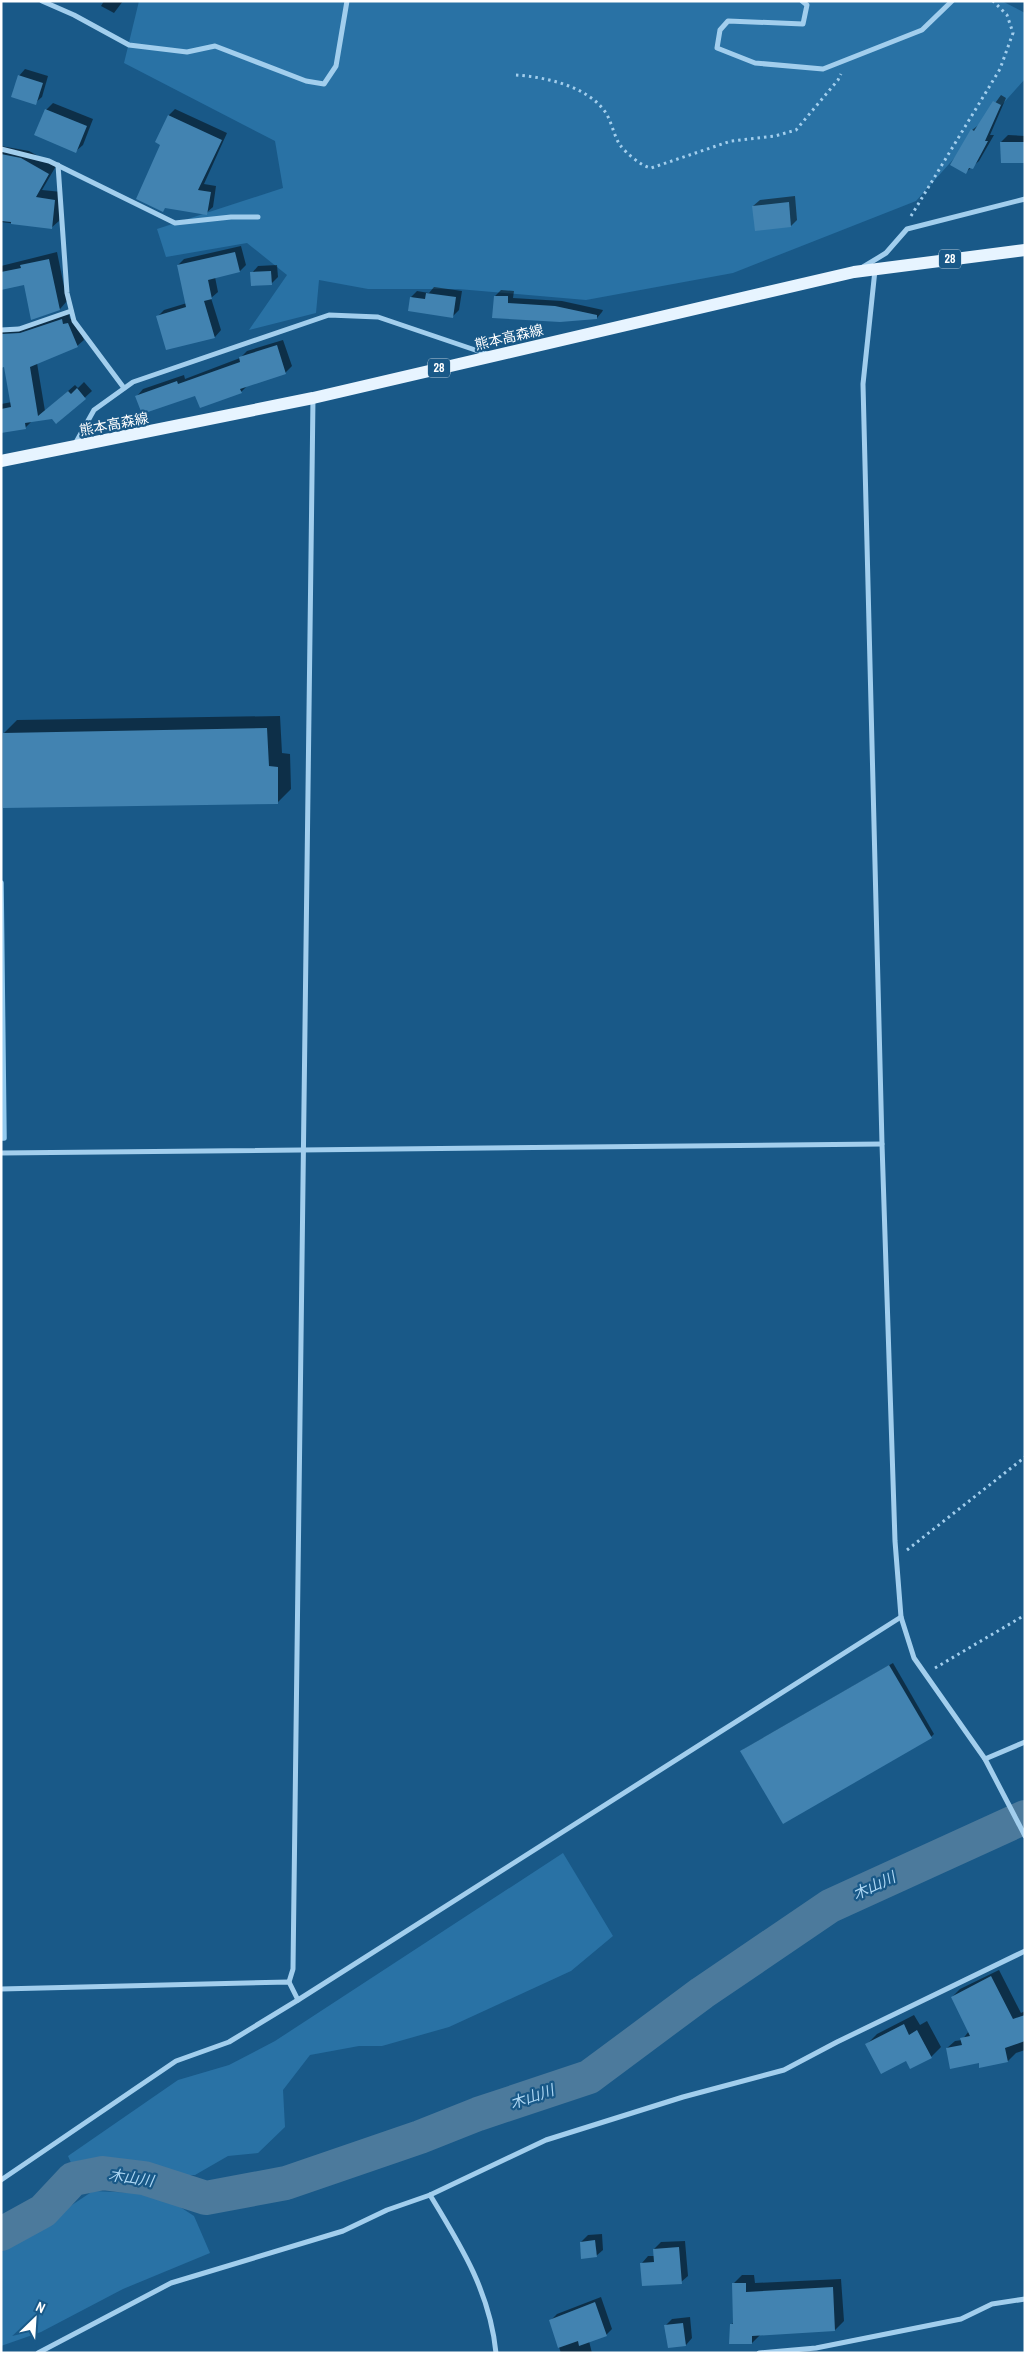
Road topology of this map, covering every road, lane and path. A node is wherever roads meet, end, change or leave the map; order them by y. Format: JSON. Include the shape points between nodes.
{"nodes":[{"id":1,"x":42,"y":1,"type":"edge"},
{"id":2,"x":347,"y":1,"type":"edge"},
{"id":3,"x":802,"y":1,"type":"edge"},
{"id":4,"x":952,"y":1,"type":"edge"},
{"id":5,"x":993,"y":1,"type":"edge"},
{"id":6,"x":847,"y":59,"type":"junction"},
{"id":7,"x":516,"y":75,"type":"dead end"},
{"id":8,"x":1,"y":149,"type":"edge"},
{"id":9,"x":58,"y":165,"type":"junction"},
{"id":10,"x":1025,"y":199,"type":"edge"},
{"id":11,"x":258,"y":217,"type":"dead end"},
{"id":12,"x":907,"y":229,"type":"junction"},
{"id":13,"x":1025,"y":250,"type":"edge"},
{"id":14,"x":875,"y":269,"type":"junction"},
{"id":15,"x":854,"y":272,"type":"junction"},
{"id":16,"x":71,"y":311,"type":"junction"},
{"id":17,"x":1,"y":330,"type":"edge"},
{"id":18,"x":492,"y":356,"type":"junction"},
{"id":19,"x":124,"y":388,"type":"junction"},
{"id":20,"x":313,"y":398,"type":"junction"},
{"id":21,"x":74,"y":447,"type":"junction"},
{"id":22,"x":1,"y":461,"type":"edge"},
{"id":23,"x":882,"y":1144,"type":"junction"},
{"id":24,"x":303,"y":1150,"type":"junction"},
{"id":25,"x":1,"y":1153,"type":"edge"},
{"id":26,"x":1025,"y":1457,"type":"edge"},
{"id":27,"x":897,"y":1558,"type":"junction"},
{"id":28,"x":1025,"y":1616,"type":"edge"},
{"id":29,"x":902,"y":1617,"type":"junction"},
{"id":30,"x":924,"y":1674,"type":"junction"},
{"id":31,"x":1025,"y":1742,"type":"edge"},
{"id":32,"x":985,"y":1759,"type":"junction"},
{"id":33,"x":1025,"y":1836,"type":"edge"},
{"id":34,"x":1025,"y":1951,"type":"edge"},
{"id":35,"x":290,"y":1982,"type":"junction"},
{"id":36,"x":1,"y":1989,"type":"edge"},
{"id":37,"x":298,"y":2000,"type":"junction"},
{"id":38,"x":1,"y":2180,"type":"edge"},
{"id":39,"x":430,"y":2195,"type":"junction"},
{"id":40,"x":1025,"y":2299,"type":"edge"},
{"id":41,"x":38,"y":2353,"type":"edge"},
{"id":42,"x":496,"y":2353,"type":"edge"},
{"id":43,"x":759,"y":2353,"type":"edge"}],
"edges":[{"from":1,"to":2,"type":"street","via":[[129,46],[187,52],[215,46],[306,81],[324,84],[336,66]]},
{"from":3,"to":6,"type":"street","via":[[807,6],[803,24],[728,21],[720,30],[717,48],[755,63],[823,69]]},
{"from":4,"to":6,"type":"street","via":[[922,30]]},
{"from":5,"to":12,"type":"path","via":[[1007,15],[1013,33],[1000,69],[912,211]]},
{"from":6,"to":7,"type":"path","via":[[838,80],[796,130],[731,141],[651,168],[644,166],[620,145],[606,112],[582,92],[538,76]]},
{"from":8,"to":9,"type":"street"},
{"from":9,"to":11,"type":"street","via":[[175,223]]},
{"from":9,"to":16,"type":"street"},
{"from":10,"to":12,"type":"street"},
{"from":12,"to":15,"type":"street","via":[[886,253]]},
{"from":13,"to":14,"type":"main road","name":"熊本高森線","number":"28"},
{"from":14,"to":15,"type":"main road","name":"熊本高森線","number":"28"},
{"from":14,"to":23,"type":"street","via":[[863,384]]},
{"from":15,"to":18,"type":"main road","name":"熊本高森線","number":"28"},
{"from":16,"to":17,"type":"street","via":[[19,329]]},
{"from":16,"to":19,"type":"street","via":[[74,321]]},
{"from":18,"to":19,"type":"street","via":[[378,317],[329,315],[133,382]]},
{"from":18,"to":20,"type":"main road","name":"熊本高森線","number":"28"},
{"from":19,"to":21,"type":"street","via":[[94,410]]},
{"from":20,"to":21,"type":"main road","name":"熊本高森線","number":"28"},
{"from":20,"to":24,"type":"street"},
{"from":21,"to":22,"type":"main road","name":"熊本高森線","number":"28"},
{"from":23,"to":24,"type":"street"},
{"from":23,"to":27,"type":"street"},
{"from":24,"to":25,"type":"street"},
{"from":24,"to":35,"type":"street","via":[[293,1969]]},
{"from":26,"to":27,"type":"path"},
{"from":27,"to":29,"type":"street"},
{"from":28,"to":30,"type":"path"},
{"from":29,"to":30,"type":"street","via":[[914,1658]]},
{"from":29,"to":37,"type":"street"},
{"from":30,"to":32,"type":"street"},
{"from":31,"to":32,"type":"street"},
{"from":32,"to":33,"type":"street"},
{"from":34,"to":39,"type":"street","via":[[784,2070],[683,2097],[546,2140]]},
{"from":35,"to":36,"type":"street"},
{"from":35,"to":37,"type":"street"},
{"from":37,"to":38,"type":"street","via":[[229,2042],[176,2061]]},
{"from":39,"to":41,"type":"street","via":[[387,2210],[343,2232],[171,2283]]},
{"from":39,"to":42,"type":"street","via":[[470,2263],[494,2328]]},
{"from":40,"to":43,"type":"street","via":[[992,2304],[952,2321],[816,2348]]}]}
